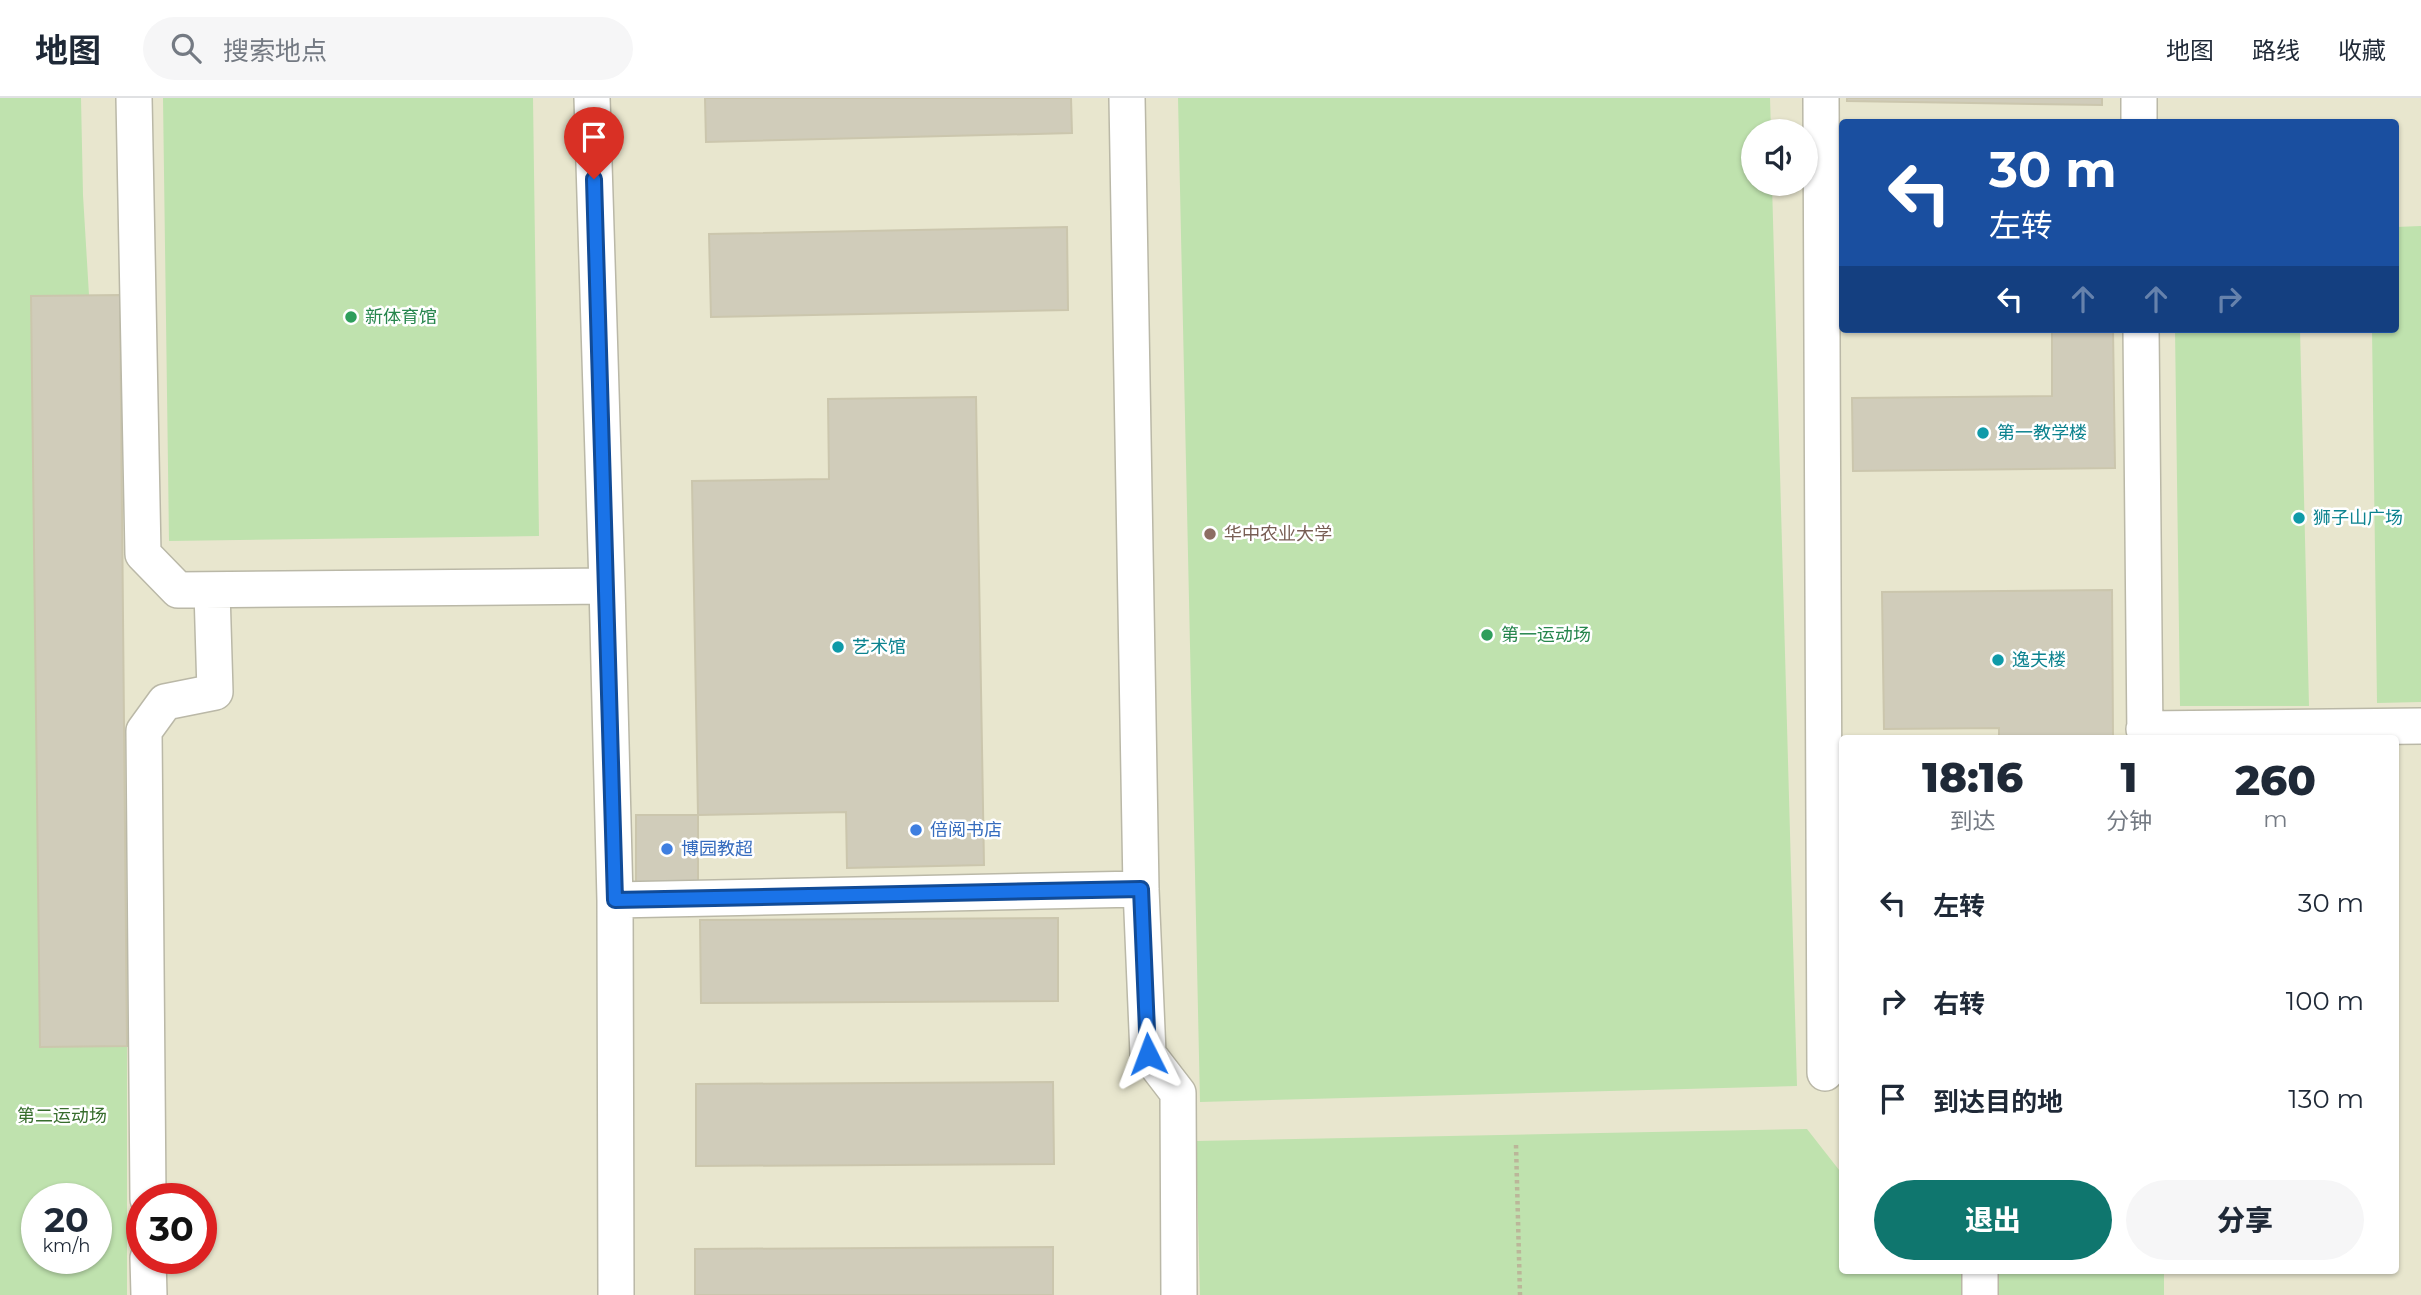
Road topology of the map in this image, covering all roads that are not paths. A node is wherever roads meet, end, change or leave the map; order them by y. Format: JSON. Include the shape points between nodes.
{"nodes":[{"id":1,"x":134,"y":98,"type":"edge"},
{"id":2,"x":592,"y":98,"type":"edge"},
{"id":3,"x":1127,"y":98,"type":"edge"},
{"id":4,"x":1821,"y":98,"type":"edge"},
{"id":5,"x":2139,"y":98,"type":"edge"},
{"id":6,"x":2139,"y":119,"type":"edge"},
{"id":7,"x":2141,"y":333,"type":"edge"},
{"id":8,"x":607,"y":586,"type":"junction"},
{"id":9,"x":212,"y":591,"type":"junction"},
{"id":10,"x":2421,"y":726,"type":"edge"},
{"id":11,"x":2145,"y":734,"type":"edge"},
{"id":12,"x":1141,"y":889,"type":"junction"},
{"id":13,"x":615,"y":900,"type":"junction"},
{"id":14,"x":1825,"y":1073,"type":"dead end"},
{"id":15,"x":148,"y":1183,"type":"edge"},
{"id":16,"x":148,"y":1274,"type":"edge"},
{"id":17,"x":1980,"y":1274,"type":"edge"},
{"id":18,"x":149,"y":1295,"type":"edge"},
{"id":19,"x":616,"y":1295,"type":"edge"},
{"id":20,"x":1179,"y":1295,"type":"edge"},
{"id":21,"x":1980,"y":1295,"type":"edge"}],
"edges":[{"from":1,"to":9,"type":"street","via":[[143,554],[178,590]]},
{"from":2,"to":8,"type":"street"},
{"from":3,"to":12,"type":"street"},
{"from":4,"to":14,"type":"street"},
{"from":5,"to":6,"type":"street"},
{"from":7,"to":11,"type":"street"},
{"from":8,"to":9,"type":"street"},
{"from":8,"to":13,"type":"street"},
{"from":9,"to":15,"type":"street","via":[[215,692],[165,702],[144,731]]},
{"from":10,"to":11,"type":"street"},
{"from":12,"to":13,"type":"street"},
{"from":12,"to":20,"type":"street","via":[[1148,1054],[1178,1093]]},
{"from":13,"to":19,"type":"street"},
{"from":16,"to":18,"type":"street"},
{"from":17,"to":21,"type":"street"}]}
